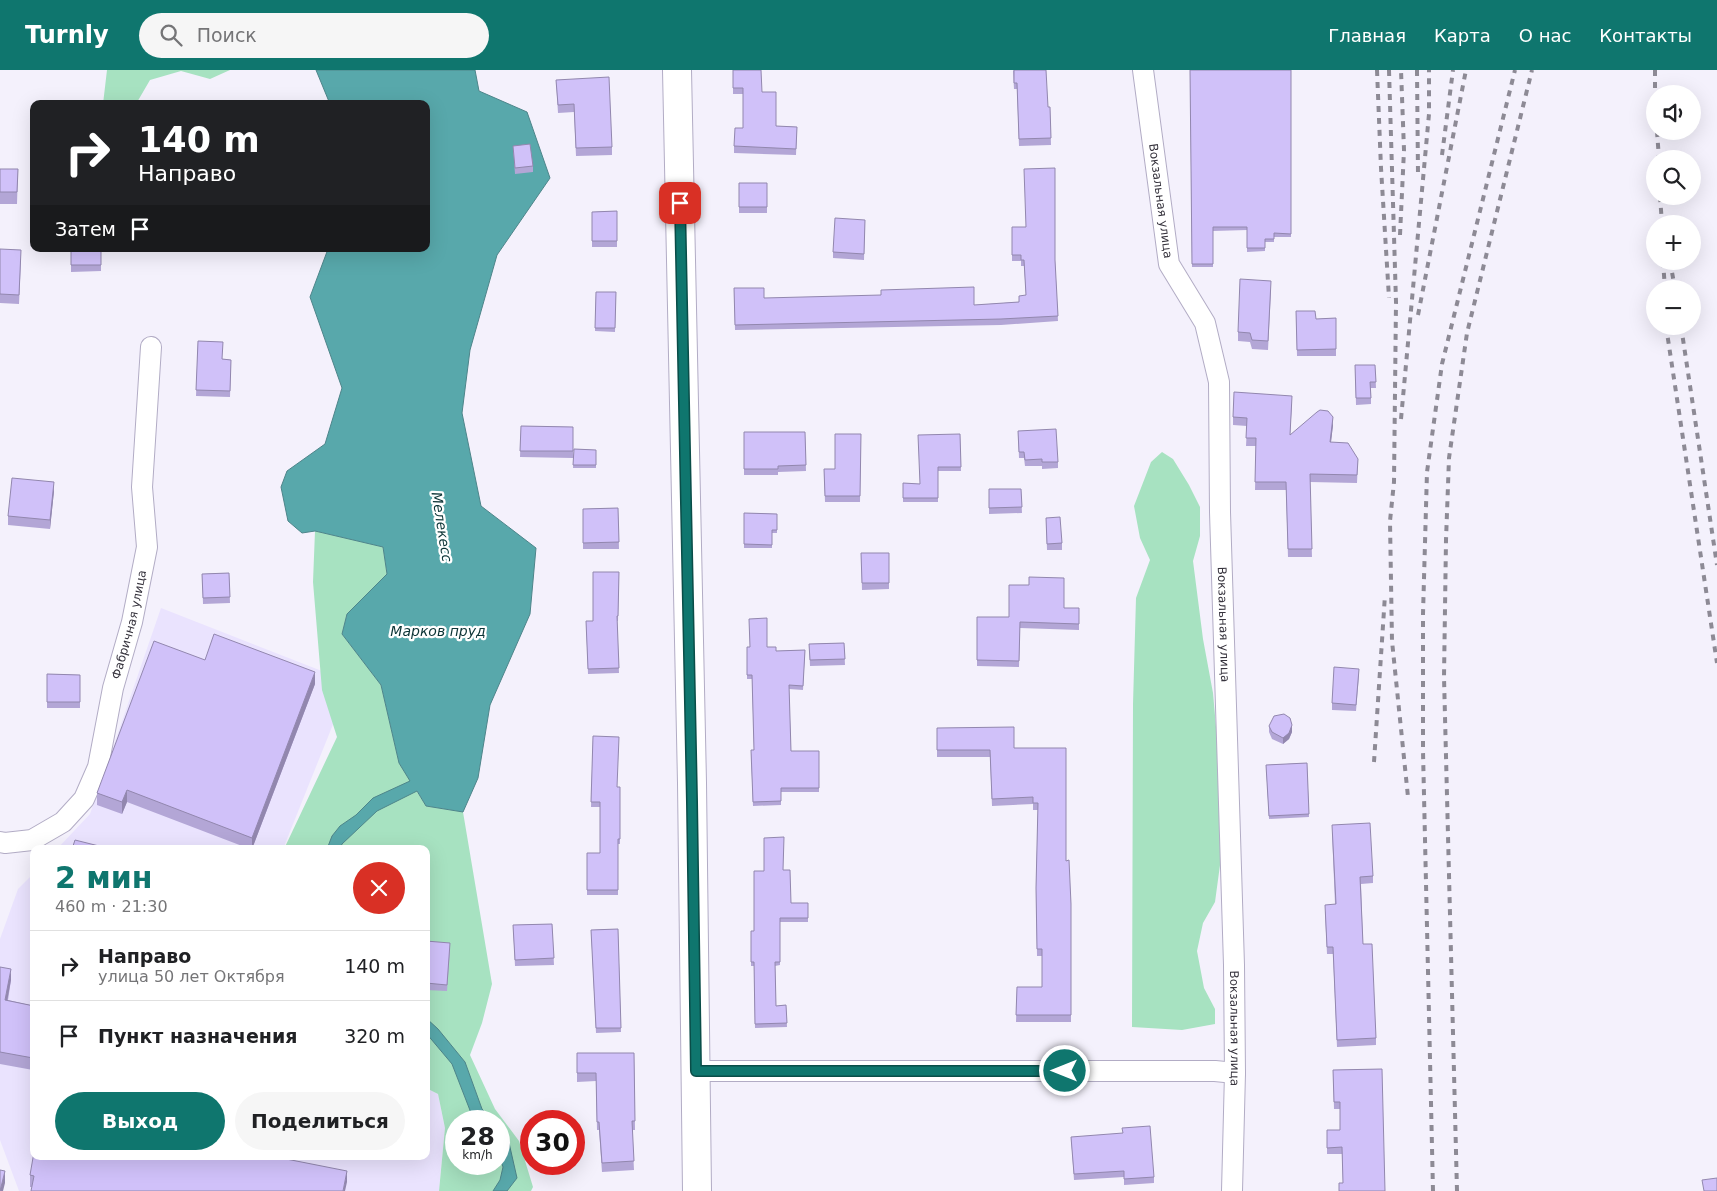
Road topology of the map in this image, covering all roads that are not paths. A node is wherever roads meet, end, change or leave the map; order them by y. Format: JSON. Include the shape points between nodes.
{"nodes":[{"id":1,"x":678,"y":70,"type":"edge"},
{"id":2,"x":1143,"y":70,"type":"edge"},
{"id":3,"x":151,"y":347,"type":"dead end"},
{"id":4,"x":0,"y":842,"type":"edge"},
{"id":5,"x":696,"y":1071,"type":"junction"},
{"id":6,"x":1235,"y":1073,"type":"junction"},
{"id":7,"x":698,"y":1191,"type":"edge"},
{"id":8,"x":1232,"y":1191,"type":"edge"}],
"edges":[{"from":1,"to":5,"type":"main road"},
{"from":2,"to":6,"type":"street","name":"Вокзальная улица","via":[[1169,264],[1205,323],[1219,382]]},
{"from":3,"to":4,"type":"street","name":"Фабричная улица","via":[[142,487],[147,547],[132,622],[113,688],[98,767],[84,799],[63,822],[32,840]]},
{"from":5,"to":6,"type":"street"},
{"from":5,"to":7,"type":"main road"},
{"from":6,"to":8,"type":"street","name":"Вокзальная улица"}]}
